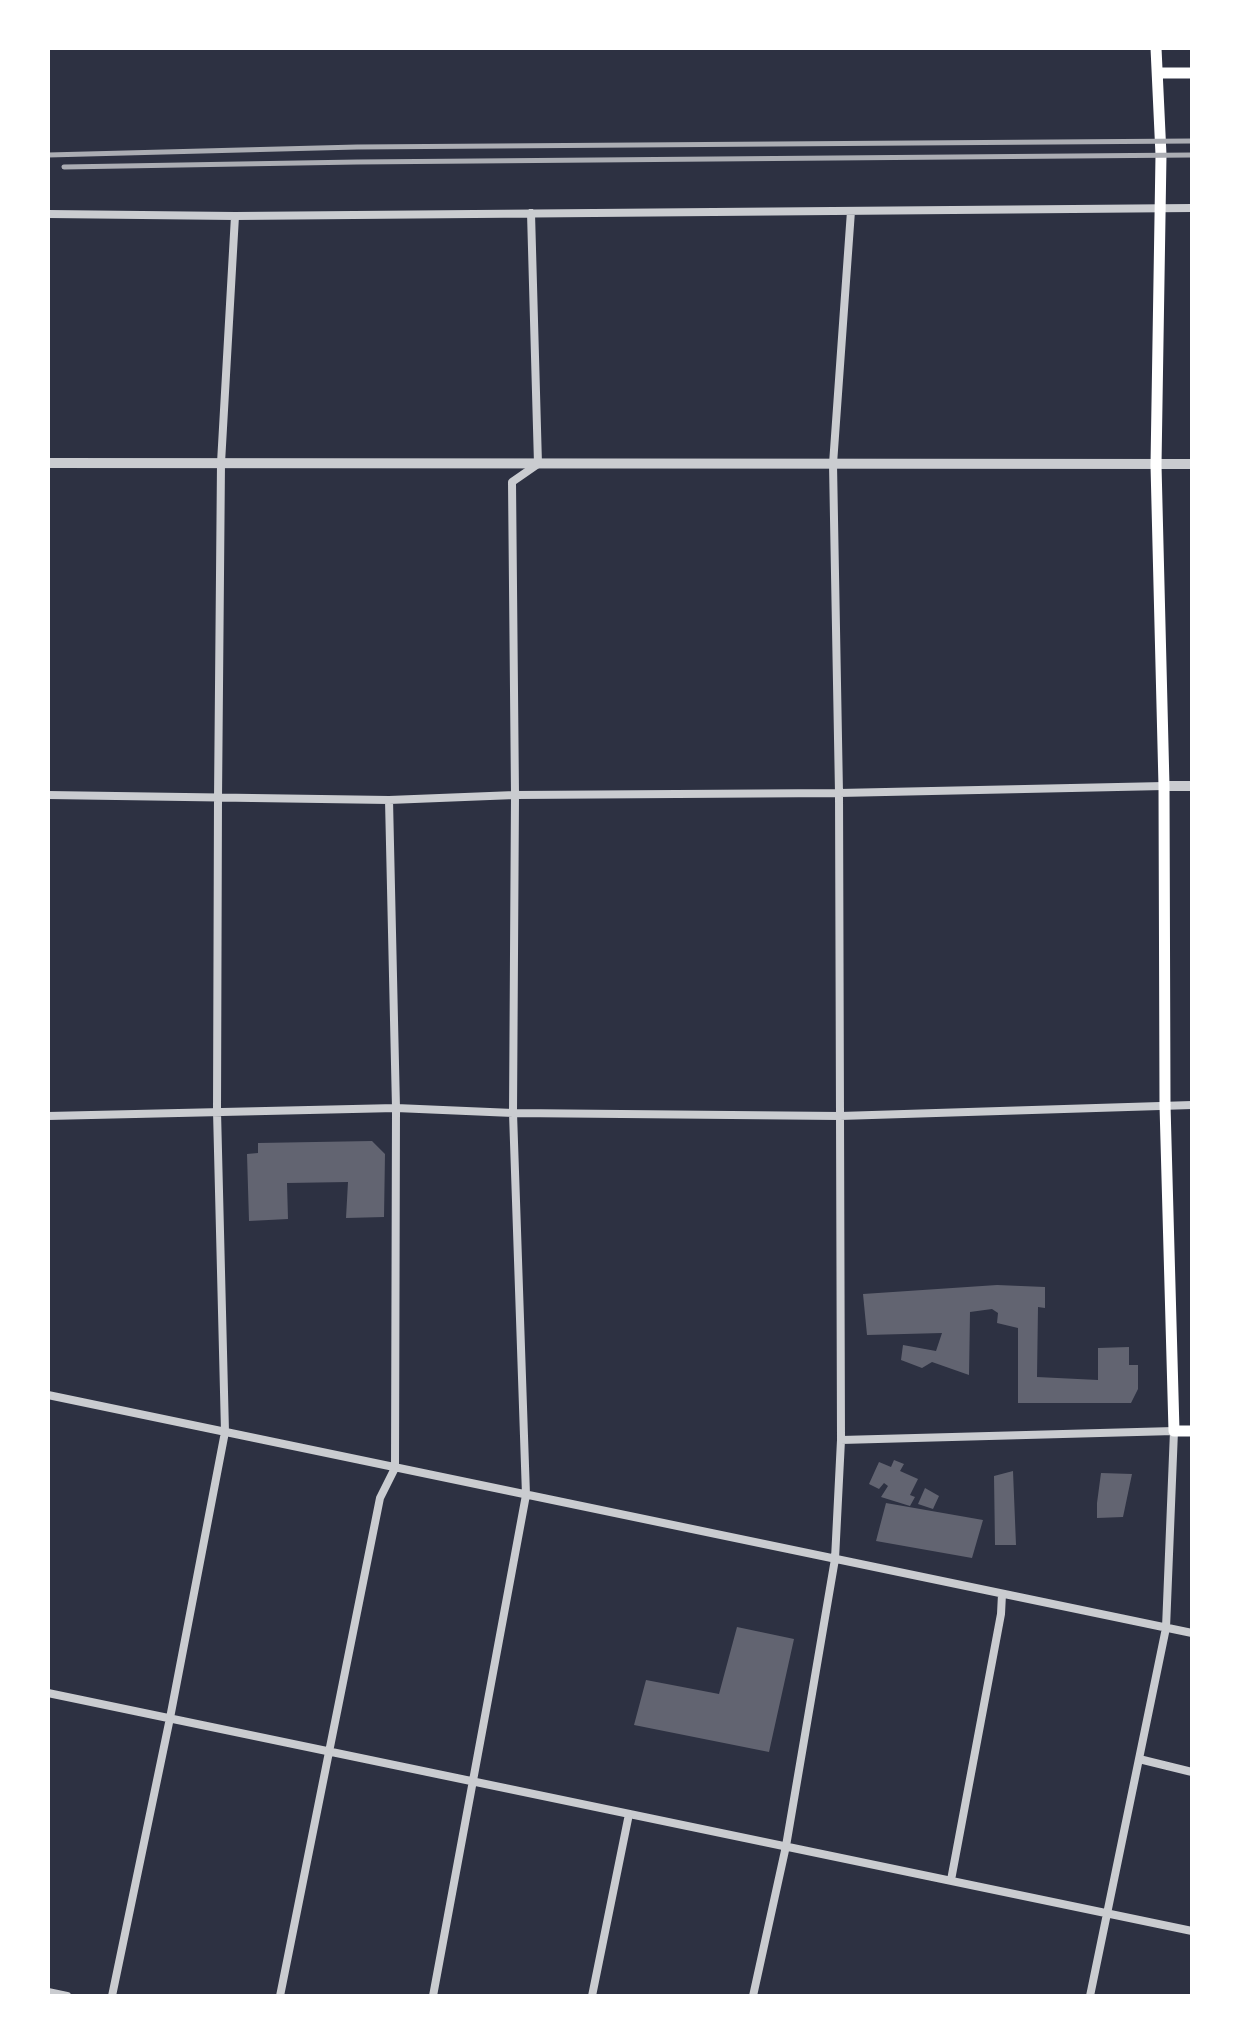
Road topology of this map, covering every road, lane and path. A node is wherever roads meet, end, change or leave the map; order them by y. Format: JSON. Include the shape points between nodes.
{"nodes":[{"id":1,"x":1156,"y":48,"type":"edge"},
{"id":2,"x":1158,"y":73,"type":"junction"},
{"id":3,"x":1192,"y":73,"type":"edge"},
{"id":4,"x":1192,"y":208,"type":"edge"},
{"id":5,"x":1160,"y":209,"type":"junction"},
{"id":6,"x":851,"y":211,"type":"junction"},
{"id":7,"x":531,"y":213,"type":"junction"},
{"id":8,"x":48,"y":214,"type":"edge"},
{"id":9,"x":235,"y":216,"type":"junction"},
{"id":10,"x":48,"y":463,"type":"edge"},
{"id":11,"x":221,"y":463,"type":"junction"},
{"id":12,"x":538,"y":464,"type":"junction"},
{"id":13,"x":833,"y":464,"type":"junction"},
{"id":14,"x":1192,"y":464,"type":"edge"},
{"id":15,"x":1156,"y":465,"type":"junction"},
{"id":16,"x":1164,"y":786,"type":"junction"},
{"id":17,"x":1192,"y":786,"type":"edge"},
{"id":18,"x":839,"y":793,"type":"junction"},
{"id":19,"x":48,"y":795,"type":"edge"},
{"id":20,"x":515,"y":795,"type":"junction"},
{"id":21,"x":218,"y":798,"type":"junction"},
{"id":22,"x":389,"y":800,"type":"junction"},
{"id":23,"x":1165,"y":1105,"type":"junction"},
{"id":24,"x":1192,"y":1105,"type":"edge"},
{"id":25,"x":396,"y":1108,"type":"junction"},
{"id":26,"x":217,"y":1111,"type":"junction"},
{"id":27,"x":513,"y":1113,"type":"junction"},
{"id":28,"x":48,"y":1116,"type":"edge"},
{"id":29,"x":840,"y":1116,"type":"junction"},
{"id":30,"x":48,"y":1395,"type":"edge"},
{"id":31,"x":1174,"y":1431,"type":"junction"},
{"id":32,"x":1192,"y":1431,"type":"edge"},
{"id":33,"x":225,"y":1432,"type":"junction"},
{"id":34,"x":841,"y":1440,"type":"junction"},
{"id":35,"x":395,"y":1468,"type":"junction"},
{"id":36,"x":526,"y":1495,"type":"junction"},
{"id":37,"x":835,"y":1559,"type":"junction"},
{"id":38,"x":1002,"y":1594,"type":"junction"},
{"id":39,"x":1166,"y":1628,"type":"junction"},
{"id":40,"x":1192,"y":1633,"type":"edge"},
{"id":41,"x":48,"y":1693,"type":"edge"},
{"id":42,"x":170,"y":1718,"type":"junction"},
{"id":43,"x":329,"y":1751,"type":"junction"},
{"id":44,"x":1139,"y":1759,"type":"junction"},
{"id":45,"x":1192,"y":1772,"type":"edge"},
{"id":46,"x":473,"y":1781,"type":"junction"},
{"id":47,"x":629,"y":1814,"type":"junction"},
{"id":48,"x":786,"y":1846,"type":"junction"},
{"id":49,"x":951,"y":1880,"type":"junction"},
{"id":50,"x":1107,"y":1913,"type":"junction"},
{"id":51,"x":1192,"y":1931,"type":"edge"},
{"id":52,"x":48,"y":1992,"type":"edge"},
{"id":53,"x":67,"y":1996,"type":"edge"},
{"id":54,"x":112,"y":1996,"type":"edge"},
{"id":55,"x":280,"y":1996,"type":"edge"},
{"id":56,"x":433,"y":1996,"type":"edge"},
{"id":57,"x":592,"y":1996,"type":"edge"},
{"id":58,"x":753,"y":1996,"type":"edge"},
{"id":59,"x":1090,"y":1996,"type":"edge"}],
"edges":[{"from":1,"to":2,"type":"main road"},
{"from":2,"to":3,"type":"main road"},
{"from":2,"to":5,"type":"main road"},
{"from":4,"to":5,"type":"street"},
{"from":5,"to":6,"type":"street"},
{"from":5,"to":15,"type":"main road"},
{"from":6,"to":7,"type":"street"},
{"from":6,"to":13,"type":"street"},
{"from":7,"to":9,"type":"street"},
{"from":7,"to":12,"type":"street"},
{"from":8,"to":9,"type":"street"},
{"from":9,"to":11,"type":"street"},
{"from":10,"to":11,"type":"street"},
{"from":11,"to":12,"type":"street"},
{"from":11,"to":21,"type":"street"},
{"from":12,"to":13,"type":"street"},
{"from":12,"to":20,"type":"street","via":[[512,482]]},
{"from":13,"to":15,"type":"street"},
{"from":13,"to":18,"type":"street"},
{"from":14,"to":15,"type":"street"},
{"from":15,"to":16,"type":"main road"},
{"from":16,"to":17,"type":"street"},
{"from":16,"to":18,"type":"street"},
{"from":16,"to":23,"type":"main road"},
{"from":18,"to":20,"type":"street"},
{"from":18,"to":29,"type":"street"},
{"from":19,"to":21,"type":"street"},
{"from":20,"to":22,"type":"street"},
{"from":20,"to":27,"type":"street"},
{"from":21,"to":22,"type":"street"},
{"from":21,"to":26,"type":"street"},
{"from":22,"to":25,"type":"street"},
{"from":23,"to":24,"type":"street"},
{"from":23,"to":29,"type":"street"},
{"from":23,"to":31,"type":"main road"},
{"from":25,"to":26,"type":"street"},
{"from":25,"to":27,"type":"street"},
{"from":25,"to":35,"type":"street"},
{"from":26,"to":28,"type":"street"},
{"from":26,"to":33,"type":"street"},
{"from":27,"to":29,"type":"street"},
{"from":27,"to":36,"type":"street"},
{"from":29,"to":34,"type":"street"},
{"from":30,"to":33,"type":"street"},
{"from":31,"to":32,"type":"main road"},
{"from":31,"to":34,"type":"street"},
{"from":31,"to":39,"type":"street"},
{"from":33,"to":35,"type":"street"},
{"from":33,"to":42,"type":"street"},
{"from":34,"to":37,"type":"street"},
{"from":35,"to":36,"type":"street"},
{"from":35,"to":43,"type":"street","via":[[380,1498]]},
{"from":36,"to":37,"type":"street"},
{"from":36,"to":46,"type":"street"},
{"from":37,"to":38,"type":"street"},
{"from":37,"to":48,"type":"street"},
{"from":38,"to":39,"type":"street"},
{"from":38,"to":49,"type":"street"},
{"from":39,"to":40,"type":"street"},
{"from":39,"to":44,"type":"street"},
{"from":41,"to":42,"type":"street"},
{"from":42,"to":43,"type":"street"},
{"from":42,"to":54,"type":"street"},
{"from":43,"to":46,"type":"street"},
{"from":43,"to":55,"type":"street"},
{"from":44,"to":45,"type":"street"},
{"from":44,"to":50,"type":"street"},
{"from":46,"to":47,"type":"street"},
{"from":46,"to":56,"type":"street"},
{"from":47,"to":48,"type":"street"},
{"from":47,"to":57,"type":"street"},
{"from":48,"to":49,"type":"street"},
{"from":48,"to":58,"type":"street"},
{"from":49,"to":50,"type":"street"},
{"from":50,"to":51,"type":"street"},
{"from":50,"to":59,"type":"street"},
{"from":52,"to":53,"type":"street"}]}
